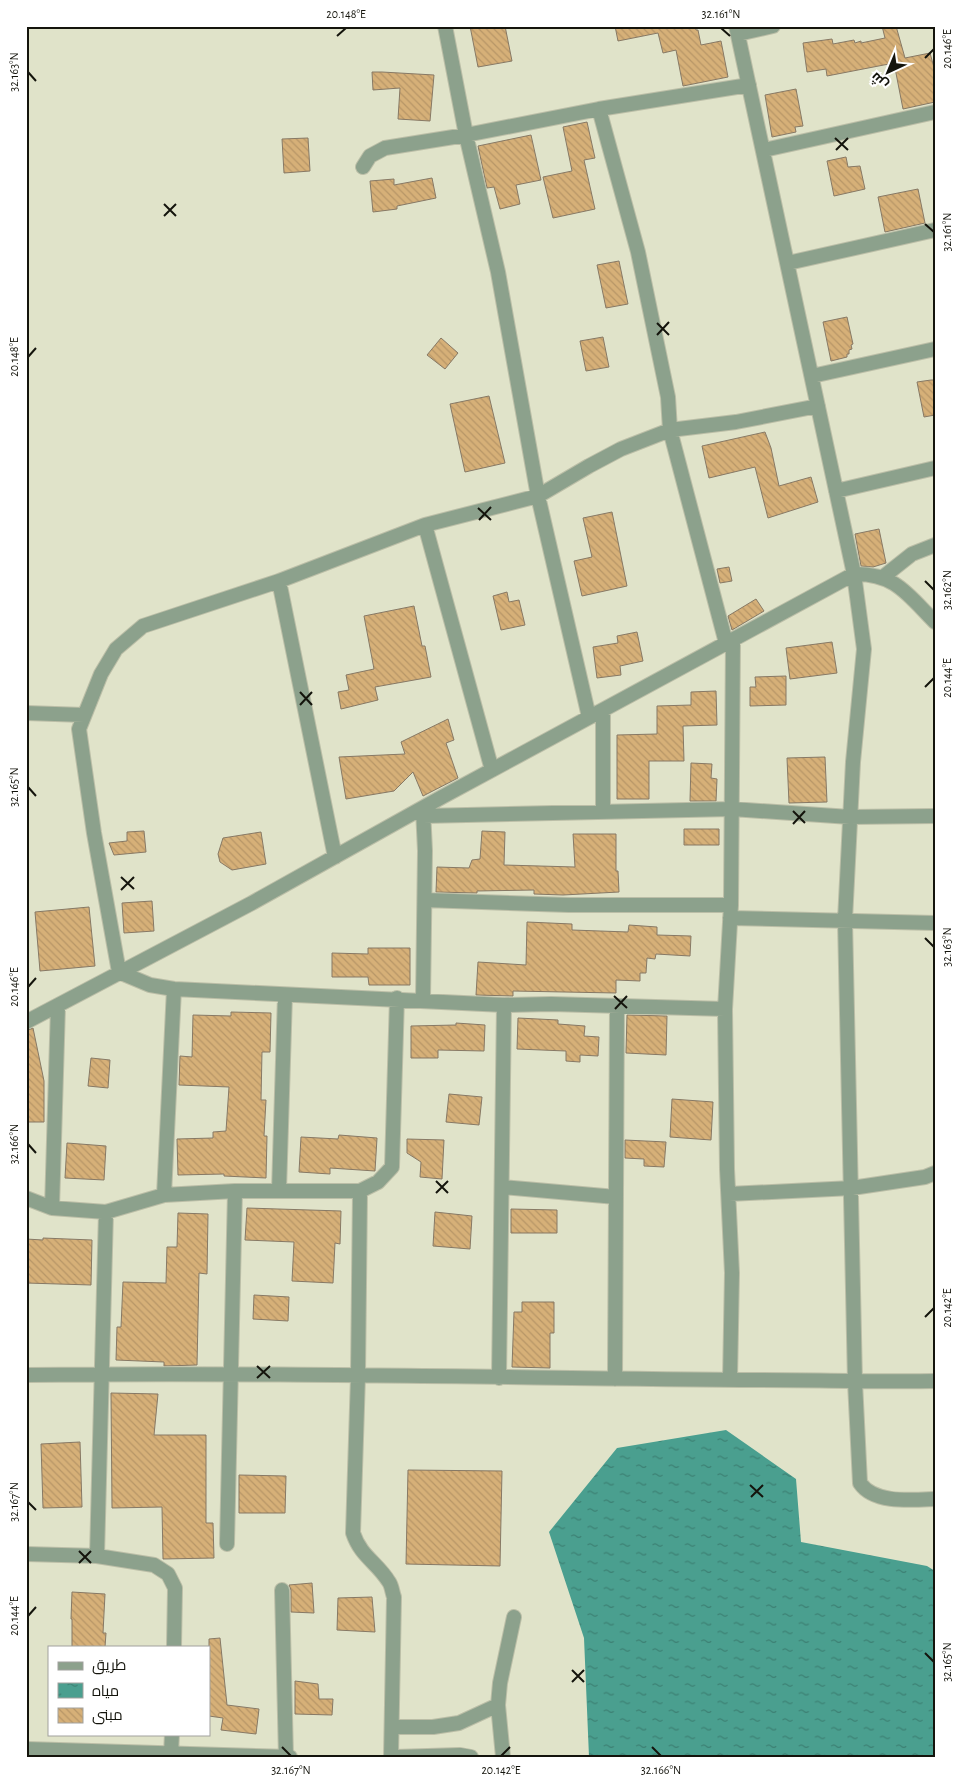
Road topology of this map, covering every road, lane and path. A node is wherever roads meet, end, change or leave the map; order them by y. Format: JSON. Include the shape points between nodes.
{"nodes":[{"id":1,"x":444,"y":26,"type":"edge"},
{"id":2,"x":773,"y":26,"type":"edge"},
{"id":3,"x":737,"y":30,"type":"edge"},
{"id":4,"x":749,"y":85,"type":"junction"},
{"id":5,"x":599,"y":109,"type":"junction"},
{"id":6,"x":935,"y":112,"type":"edge"},
{"id":7,"x":466,"y":135,"type":"junction"},
{"id":8,"x":764,"y":150,"type":"junction"},
{"id":9,"x":363,"y":167,"type":"dead end"},
{"id":10,"x":935,"y":230,"type":"edge"},
{"id":11,"x":788,"y":263,"type":"junction"},
{"id":12,"x":935,"y":349,"type":"edge"},
{"id":13,"x":812,"y":376,"type":"junction"},
{"id":14,"x":818,"y":406,"type":"junction"},
{"id":15,"x":670,"y":430,"type":"junction"},
{"id":16,"x":935,"y":468,"type":"edge"},
{"id":17,"x":836,"y":491,"type":"junction"},
{"id":18,"x":538,"y":496,"type":"junction"},
{"id":19,"x":425,"y":526,"type":"junction"},
{"id":20,"x":935,"y":545,"type":"edge"},
{"id":21,"x":854,"y":574,"type":"junction"},
{"id":22,"x":883,"y":577,"type":"junction"},
{"id":23,"x":279,"y":581,"type":"junction"},
{"id":24,"x":935,"y":622,"type":"edge"},
{"id":25,"x":730,"y":641,"type":"junction"},
{"id":26,"x":602,"y":710,"type":"junction"},
{"id":27,"x":26,"y":713,"type":"edge"},
{"id":28,"x":84,"y":716,"type":"junction"},
{"id":29,"x":589,"y":717,"type":"junction"},
{"id":30,"x":492,"y":770,"type":"junction"},
{"id":31,"x":732,"y":809,"type":"junction"},
{"id":32,"x":423,"y":812,"type":"junction"},
{"id":33,"x":603,"y":812,"type":"junction"},
{"id":34,"x":935,"y":816,"type":"edge"},
{"id":35,"x":850,"y":817,"type":"junction"},
{"id":36,"x":335,"y":857,"type":"junction"},
{"id":37,"x":425,"y":900,"type":"junction"},
{"id":38,"x":730,"y":912,"type":"junction"},
{"id":39,"x":845,"y":920,"type":"junction"},
{"id":40,"x":935,"y":923,"type":"edge"},
{"id":41,"x":119,"y":972,"type":"junction"},
{"id":42,"x":174,"y":989,"type":"junction"},
{"id":43,"x":285,"y":995,"type":"junction"},
{"id":44,"x":397,"y":998,"type":"junction"},
{"id":45,"x":423,"y":1000,"type":"junction"},
{"id":46,"x":504,"y":1004,"type":"junction"},
{"id":47,"x":58,"y":1006,"type":"junction"},
{"id":48,"x":617,"y":1006,"type":"junction"},
{"id":49,"x":725,"y":1009,"type":"junction"},
{"id":50,"x":26,"y":1022,"type":"edge"},
{"id":51,"x":935,"y":1173,"type":"edge"},
{"id":52,"x":502,"y":1187,"type":"junction"},
{"id":53,"x":852,"y":1188,"type":"junction"},
{"id":54,"x":235,"y":1191,"type":"junction"},
{"id":55,"x":279,"y":1191,"type":"junction"},
{"id":56,"x":360,"y":1191,"type":"junction"},
{"id":57,"x":729,"y":1194,"type":"junction"},
{"id":58,"x":164,"y":1195,"type":"junction"},
{"id":59,"x":616,"y":1197,"type":"junction"},
{"id":60,"x":26,"y":1198,"type":"edge"},
{"id":61,"x":52,"y":1208,"type":"junction"},
{"id":62,"x":106,"y":1212,"type":"junction"},
{"id":63,"x":103,"y":1374,"type":"junction"},
{"id":64,"x":26,"y":1375,"type":"edge"},
{"id":65,"x":230,"y":1375,"type":"junction"},
{"id":66,"x":358,"y":1376,"type":"junction"},
{"id":67,"x":500,"y":1378,"type":"junction"},
{"id":68,"x":615,"y":1379,"type":"junction"},
{"id":69,"x":730,"y":1380,"type":"junction"},
{"id":70,"x":855,"y":1382,"type":"junction"},
{"id":71,"x":935,"y":1382,"type":"edge"},
{"id":72,"x":935,"y":1499,"type":"edge"},
{"id":73,"x":227,"y":1544,"type":"dead end"},
{"id":74,"x":26,"y":1554,"type":"edge"},
{"id":75,"x":97,"y":1556,"type":"junction"},
{"id":76,"x":282,"y":1590,"type":"dead end"},
{"id":77,"x":514,"y":1617,"type":"dead end"},
{"id":78,"x":174,"y":1646,"type":"edge"},
{"id":79,"x":498,"y":1705,"type":"junction"},
{"id":80,"x":392,"y":1727,"type":"junction"},
{"id":81,"x":172,"y":1736,"type":"edge"},
{"id":82,"x":26,"y":1749,"type":"edge"},
{"id":83,"x":172,"y":1754,"type":"junction"},
{"id":84,"x":286,"y":1757,"type":"edge"},
{"id":85,"x":290,"y":1757,"type":"edge"},
{"id":86,"x":391,"y":1757,"type":"edge"},
{"id":87,"x":395,"y":1757,"type":"edge"},
{"id":88,"x":471,"y":1757,"type":"edge"},
{"id":89,"x":503,"y":1757,"type":"edge"}],
"edges":[{"from":1,"to":7,"type":"street"},
{"from":2,"to":3,"type":"street"},
{"from":3,"to":4,"type":"street"},
{"from":4,"to":5,"type":"street"},
{"from":4,"to":8,"type":"street"},
{"from":5,"to":7,"type":"street"},
{"from":5,"to":15,"type":"street","via":[[638,252],[668,396]]},
{"from":6,"to":8,"type":"street"},
{"from":7,"to":9,"type":"street","via":[[385,148],[370,156]]},
{"from":7,"to":18,"type":"street","via":[[498,272]]},
{"from":8,"to":11,"type":"street"},
{"from":10,"to":11,"type":"street"},
{"from":11,"to":13,"type":"street"},
{"from":12,"to":13,"type":"street"},
{"from":13,"to":14,"type":"street"},
{"from":14,"to":15,"type":"street"},
{"from":14,"to":17,"type":"street"},
{"from":15,"to":18,"type":"street","via":[[613,453]]},
{"from":15,"to":25,"type":"street"},
{"from":16,"to":17,"type":"street"},
{"from":17,"to":21,"type":"street"},
{"from":18,"to":19,"type":"street"},
{"from":18,"to":29,"type":"street"},
{"from":19,"to":23,"type":"street"},
{"from":19,"to":30,"type":"street"},
{"from":20,"to":22,"type":"street","via":[[912,554]]},
{"from":21,"to":22,"type":"street"},
{"from":21,"to":25,"type":"street"},
{"from":21,"to":35,"type":"street","via":[[864,649]]},
{"from":22,"to":24,"type":"street","via":[[903,590]]},
{"from":23,"to":28,"type":"street","via":[[143,626],[116,649],[100,674]]},
{"from":23,"to":36,"type":"street"},
{"from":25,"to":26,"type":"street"},
{"from":25,"to":31,"type":"street"},
{"from":26,"to":29,"type":"street"},
{"from":26,"to":33,"type":"street"},
{"from":27,"to":28,"type":"street"},
{"from":28,"to":41,"type":"street","via":[[79,729]]},
{"from":29,"to":30,"type":"street"},
{"from":30,"to":32,"type":"street"},
{"from":31,"to":33,"type":"street"},
{"from":31,"to":35,"type":"street"},
{"from":31,"to":38,"type":"street"},
{"from":32,"to":33,"type":"street"},
{"from":32,"to":36,"type":"street"},
{"from":32,"to":37,"type":"street"},
{"from":34,"to":35,"type":"street"},
{"from":35,"to":39,"type":"street"},
{"from":36,"to":41,"type":"street"},
{"from":37,"to":38,"type":"street"},
{"from":37,"to":45,"type":"street"},
{"from":38,"to":39,"type":"street"},
{"from":38,"to":49,"type":"street"},
{"from":39,"to":40,"type":"street"},
{"from":39,"to":53,"type":"street"},
{"from":41,"to":42,"type":"street","via":[[150,985]]},
{"from":41,"to":47,"type":"street"},
{"from":42,"to":43,"type":"street"},
{"from":42,"to":58,"type":"street"},
{"from":43,"to":44,"type":"street"},
{"from":43,"to":55,"type":"street"},
{"from":44,"to":45,"type":"street"},
{"from":44,"to":56,"type":"street","via":[[392,1167],[378,1182]]},
{"from":45,"to":46,"type":"street"},
{"from":46,"to":48,"type":"street"},
{"from":46,"to":52,"type":"street"},
{"from":47,"to":50,"type":"street"},
{"from":47,"to":61,"type":"street"},
{"from":48,"to":49,"type":"street"},
{"from":48,"to":59,"type":"street"},
{"from":49,"to":57,"type":"street"},
{"from":51,"to":53,"type":"street"},
{"from":52,"to":59,"type":"street"},
{"from":52,"to":67,"type":"street"},
{"from":53,"to":57,"type":"street"},
{"from":53,"to":70,"type":"street"},
{"from":54,"to":55,"type":"street"},
{"from":54,"to":58,"type":"street"},
{"from":54,"to":65,"type":"street"},
{"from":55,"to":56,"type":"street"},
{"from":56,"to":66,"type":"street"},
{"from":57,"to":69,"type":"street","via":[[732,1273]]},
{"from":58,"to":62,"type":"street"},
{"from":59,"to":68,"type":"street"},
{"from":60,"to":61,"type":"street"},
{"from":61,"to":62,"type":"street"},
{"from":62,"to":63,"type":"street"},
{"from":63,"to":64,"type":"street"},
{"from":63,"to":65,"type":"street"},
{"from":63,"to":75,"type":"street"},
{"from":65,"to":66,"type":"street"},
{"from":65,"to":73,"type":"street"},
{"from":66,"to":67,"type":"street"},
{"from":66,"to":80,"type":"street","via":[[353,1534],[364,1555],[390,1582],[394,1597]]},
{"from":67,"to":68,"type":"street"},
{"from":68,"to":69,"type":"street"},
{"from":69,"to":70,"type":"street"},
{"from":70,"to":71,"type":"street"},
{"from":70,"to":72,"type":"street","via":[[860,1483],[864,1489],[883,1497]]},
{"from":74,"to":75,"type":"street"},
{"from":75,"to":78,"type":"street","via":[[154,1565],[168,1574],[175,1588]]},
{"from":76,"to":84,"type":"street"},
{"from":77,"to":79,"type":"street"},
{"from":79,"to":80,"type":"street","via":[[459,1722],[433,1727]]},
{"from":79,"to":89,"type":"street"},
{"from":80,"to":86,"type":"street"},
{"from":81,"to":83,"type":"street"},
{"from":82,"to":83,"type":"street"},
{"from":83,"to":84,"type":"street"},
{"from":84,"to":85,"type":"street"},
{"from":87,"to":88,"type":"street"}]}
